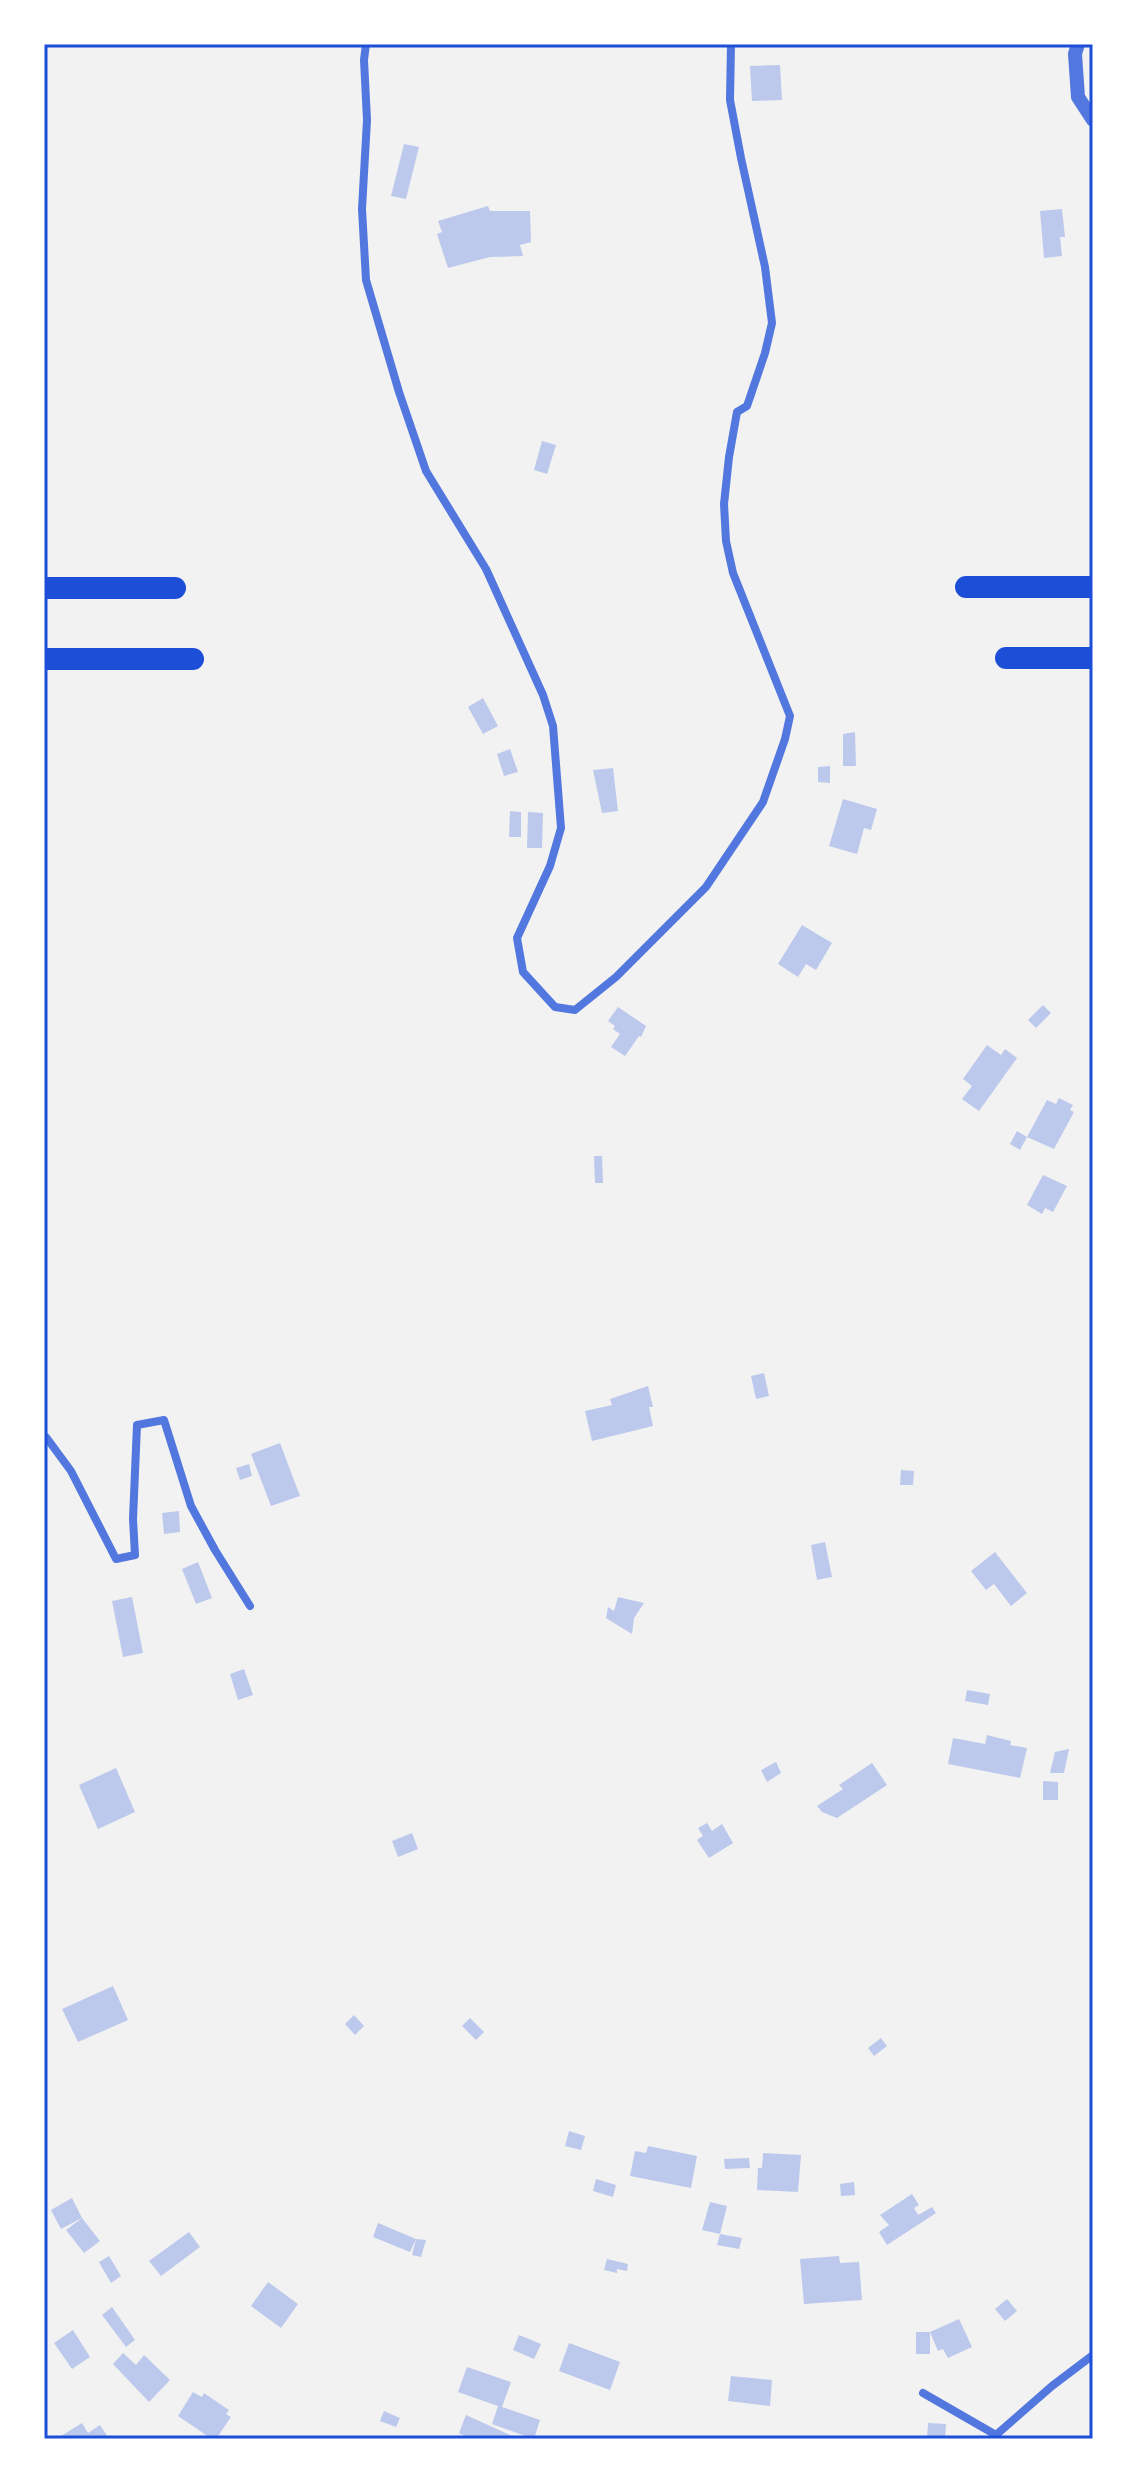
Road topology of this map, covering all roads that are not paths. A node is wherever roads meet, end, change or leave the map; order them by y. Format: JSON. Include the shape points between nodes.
{"nodes":[{"id":1,"x":366,"y":44,"type":"edge"},
{"id":2,"x":731,"y":44,"type":"edge"},
{"id":3,"x":1078,"y":44,"type":"edge"},
{"id":4,"x":1093,"y":120,"type":"edge"},
{"id":5,"x":966,"y":587,"type":"dead end"},
{"id":6,"x":1093,"y":587,"type":"edge"},
{"id":7,"x":44,"y":588,"type":"edge"},
{"id":8,"x":175,"y":588,"type":"dead end"},
{"id":9,"x":1006,"y":658,"type":"dead end"},
{"id":10,"x":1093,"y":658,"type":"edge"},
{"id":11,"x":44,"y":659,"type":"edge"},
{"id":12,"x":193,"y":659,"type":"dead end"},
{"id":13,"x":44,"y":1438,"type":"edge"},
{"id":14,"x":250,"y":1606,"type":"dead end"},
{"id":15,"x":1093,"y":2355,"type":"edge"},
{"id":16,"x":923,"y":2393,"type":"dead end"},
{"id":17,"x":997,"y":2437,"type":"edge"}],
"edges":[{"from":1,"to":2,"type":"street","via":[[366,280],[426,471],[486,569],[553,726],[561,828],[517,938],[523,972],[555,1007],[575,1010],[616,977],[706,887],[763,802],[790,716],[733,573],[726,541],[726,488],[737,412],[747,406],[772,323],[730,100]]},
{"from":3,"to":4,"type":"street","via":[[1078,97]]},
{"from":5,"to":6,"type":"highway"},
{"from":7,"to":8,"type":"highway"},
{"from":9,"to":10,"type":"highway"},
{"from":11,"to":12,"type":"highway"},
{"from":13,"to":14,"type":"street","via":[[71,1471],[116,1559],[135,1555],[137,1425],[164,1420],[191,1506]]},
{"from":15,"to":17,"type":"street"},
{"from":16,"to":17,"type":"street"}]}
